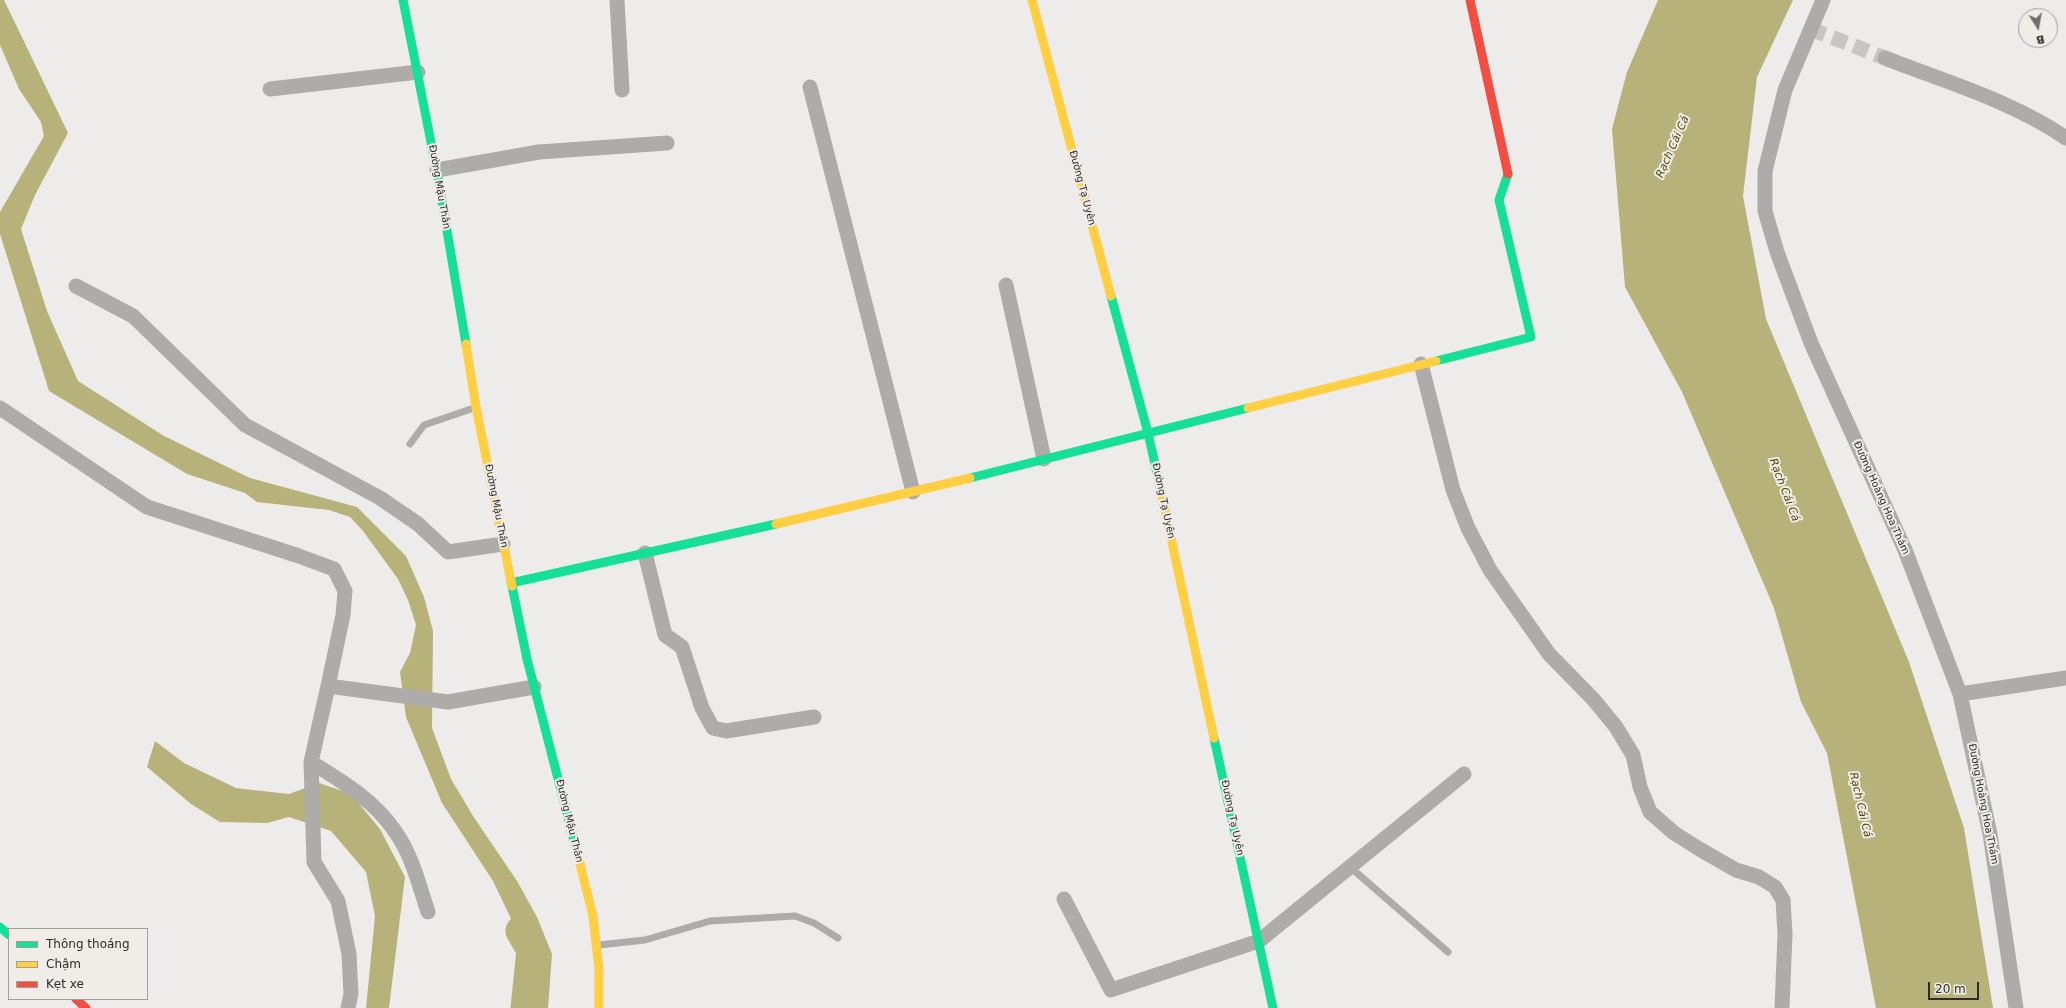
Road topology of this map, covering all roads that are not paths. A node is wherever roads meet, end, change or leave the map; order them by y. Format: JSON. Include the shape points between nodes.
{"nodes":[{"id":1,"x":403,"y":0,"type":"edge"},
{"id":2,"x":617,"y":0,"type":"edge"},
{"id":3,"x":1032,"y":0,"type":"edge"},
{"id":4,"x":1470,"y":0,"type":"edge"},
{"id":5,"x":1823,"y":0,"type":"edge"},
{"id":6,"x":1885,"y":58,"type":"tunnel mouth"},
{"id":7,"x":418,"y":72,"type":"junction"},
{"id":8,"x":810,"y":87,"type":"dead end"},
{"id":9,"x":270,"y":89,"type":"dead end"},
{"id":10,"x":622,"y":90,"type":"dead end"},
{"id":11,"x":2066,"y":138,"type":"edge"},
{"id":12,"x":667,"y":143,"type":"dead end"},
{"id":13,"x":437,"y":170,"type":"junction"},
{"id":14,"x":1006,"y":285,"type":"dead end"},
{"id":15,"x":76,"y":286,"type":"dead end"},
{"id":16,"x":1421,"y":364,"type":"junction"},
{"id":17,"x":476,"y":407,"type":"junction"},
{"id":18,"x":0,"y":408,"type":"edge"},
{"id":19,"x":1148,"y":433,"type":"junction"},
{"id":20,"x":410,"y":444,"type":"dead end"},
{"id":21,"x":1044,"y":459,"type":"junction"},
{"id":22,"x":913,"y":492,"type":"junction"},
{"id":23,"x":503,"y":544,"type":"junction"},
{"id":24,"x":645,"y":553,"type":"junction"},
{"id":25,"x":511,"y":583,"type":"junction"},
{"id":26,"x":2066,"y":678,"type":"edge"},
{"id":27,"x":328,"y":686,"type":"junction"},
{"id":28,"x":534,"y":687,"type":"junction"},
{"id":29,"x":1960,"y":694,"type":"junction"},
{"id":30,"x":814,"y":716,"type":"dead end"},
{"id":31,"x":311,"y":762,"type":"junction"},
{"id":32,"x":1464,"y":774,"type":"dead end"},
{"id":33,"x":1350,"y":867,"type":"junction"},
{"id":34,"x":1064,"y":899,"type":"dead end"},
{"id":35,"x":428,"y":912,"type":"dead end"},
{"id":36,"x":0,"y":927,"type":"edge"},
{"id":37,"x":8,"y":934,"type":"edge"},
{"id":38,"x":838,"y":938,"type":"dead end"},
{"id":39,"x":1259,"y":941,"type":"junction"},
{"id":40,"x":596,"y":945,"type":"junction"},
{"id":41,"x":1448,"y":952,"type":"dead end"},
{"id":42,"x":77,"y":1000,"type":"edge"},
{"id":43,"x":86,"y":1008,"type":"edge"},
{"id":44,"x":348,"y":1008,"type":"edge"},
{"id":45,"x":599,"y":1008,"type":"edge"},
{"id":46,"x":1273,"y":1008,"type":"edge"},
{"id":47,"x":1782,"y":1008,"type":"edge"},
{"id":48,"x":2016,"y":1008,"type":"edge"}],
"edges":[{"from":1,"to":7,"type":"street","name":"Đường Mậu Thân"},
{"from":2,"to":10,"type":"street"},
{"from":3,"to":19,"type":"street","name":"Đường Tạ Uyên"},
{"from":4,"to":16,"type":"street","via":[[1509,176],[1499,200],[1531,337]]},
{"from":5,"to":29,"type":"street","name":"Đường Hoàng Hoa Thám","via":[[1785,90],[1765,171],[1764,210],[1811,343],[1905,550]]},
{"from":6,"to":11,"type":"street","via":[[2018,110]]},
{"from":7,"to":9,"type":"street"},
{"from":7,"to":13,"type":"street","name":"Đường Mậu Thân"},
{"from":8,"to":22,"type":"street"},
{"from":12,"to":13,"type":"street","via":[[539,152]]},
{"from":13,"to":17,"type":"street","name":"Đường Mậu Thân"},
{"from":14,"to":21,"type":"street"},
{"from":15,"to":23,"type":"street","via":[[133,316],[245,425],[380,498],[418,524],[448,552]]},
{"from":16,"to":19,"type":"street"},
{"from":16,"to":47,"type":"street","via":[[1453,490],[1472,535],[1490,570],[1549,654],[1594,700],[1616,727],[1633,755],[1640,787],[1650,812],[1674,833],[1736,870],[1758,877],[1775,887],[1783,900],[1785,934]]},
{"from":17,"to":20,"type":"lane","via":[[424,425]]},
{"from":17,"to":23,"type":"street","name":"Đường Mậu Thân"},
{"from":18,"to":27,"type":"street","via":[[147,507],[334,569],[345,591],[343,616]]},
{"from":19,"to":21,"type":"street"},
{"from":19,"to":39,"type":"street","name":"Đường Tạ Uyên"},
{"from":21,"to":22,"type":"street"},
{"from":22,"to":24,"type":"street"},
{"from":23,"to":25,"type":"street","name":"Đường Mậu Thân"},
{"from":24,"to":25,"type":"street"},
{"from":24,"to":30,"type":"street","via":[[665,635],[682,647],[702,708],[713,728],[726,731]]},
{"from":25,"to":28,"type":"street","name":"Đường Mậu Thân"},
{"from":26,"to":29,"type":"street"},
{"from":27,"to":28,"type":"street","via":[[448,702]]},
{"from":27,"to":31,"type":"street"},
{"from":28,"to":40,"type":"street","name":"Đường Mậu Thân","via":[[593,916]]},
{"from":29,"to":48,"type":"street","name":"Đường Hoàng Hoa Thám","via":[[1990,834]]},
{"from":31,"to":35,"type":"street","via":[[364,797],[394,829],[411,861]]},
{"from":31,"to":44,"type":"street","via":[[314,862],[338,901],[349,954],[351,994]]},
{"from":32,"to":33,"type":"street"},
{"from":33,"to":39,"type":"street"},
{"from":33,"to":41,"type":"lane"},
{"from":34,"to":39,"type":"street","via":[[1111,990]]},
{"from":36,"to":37,"type":"street"},
{"from":38,"to":40,"type":"lane","via":[[814,923],[795,916],[710,921],[645,940]]},
{"from":39,"to":46,"type":"street","name":"Đường Tạ Uyên"},
{"from":40,"to":45,"type":"street","name":"Đường Mậu Thân"},
{"from":42,"to":43,"type":"street"}]}
